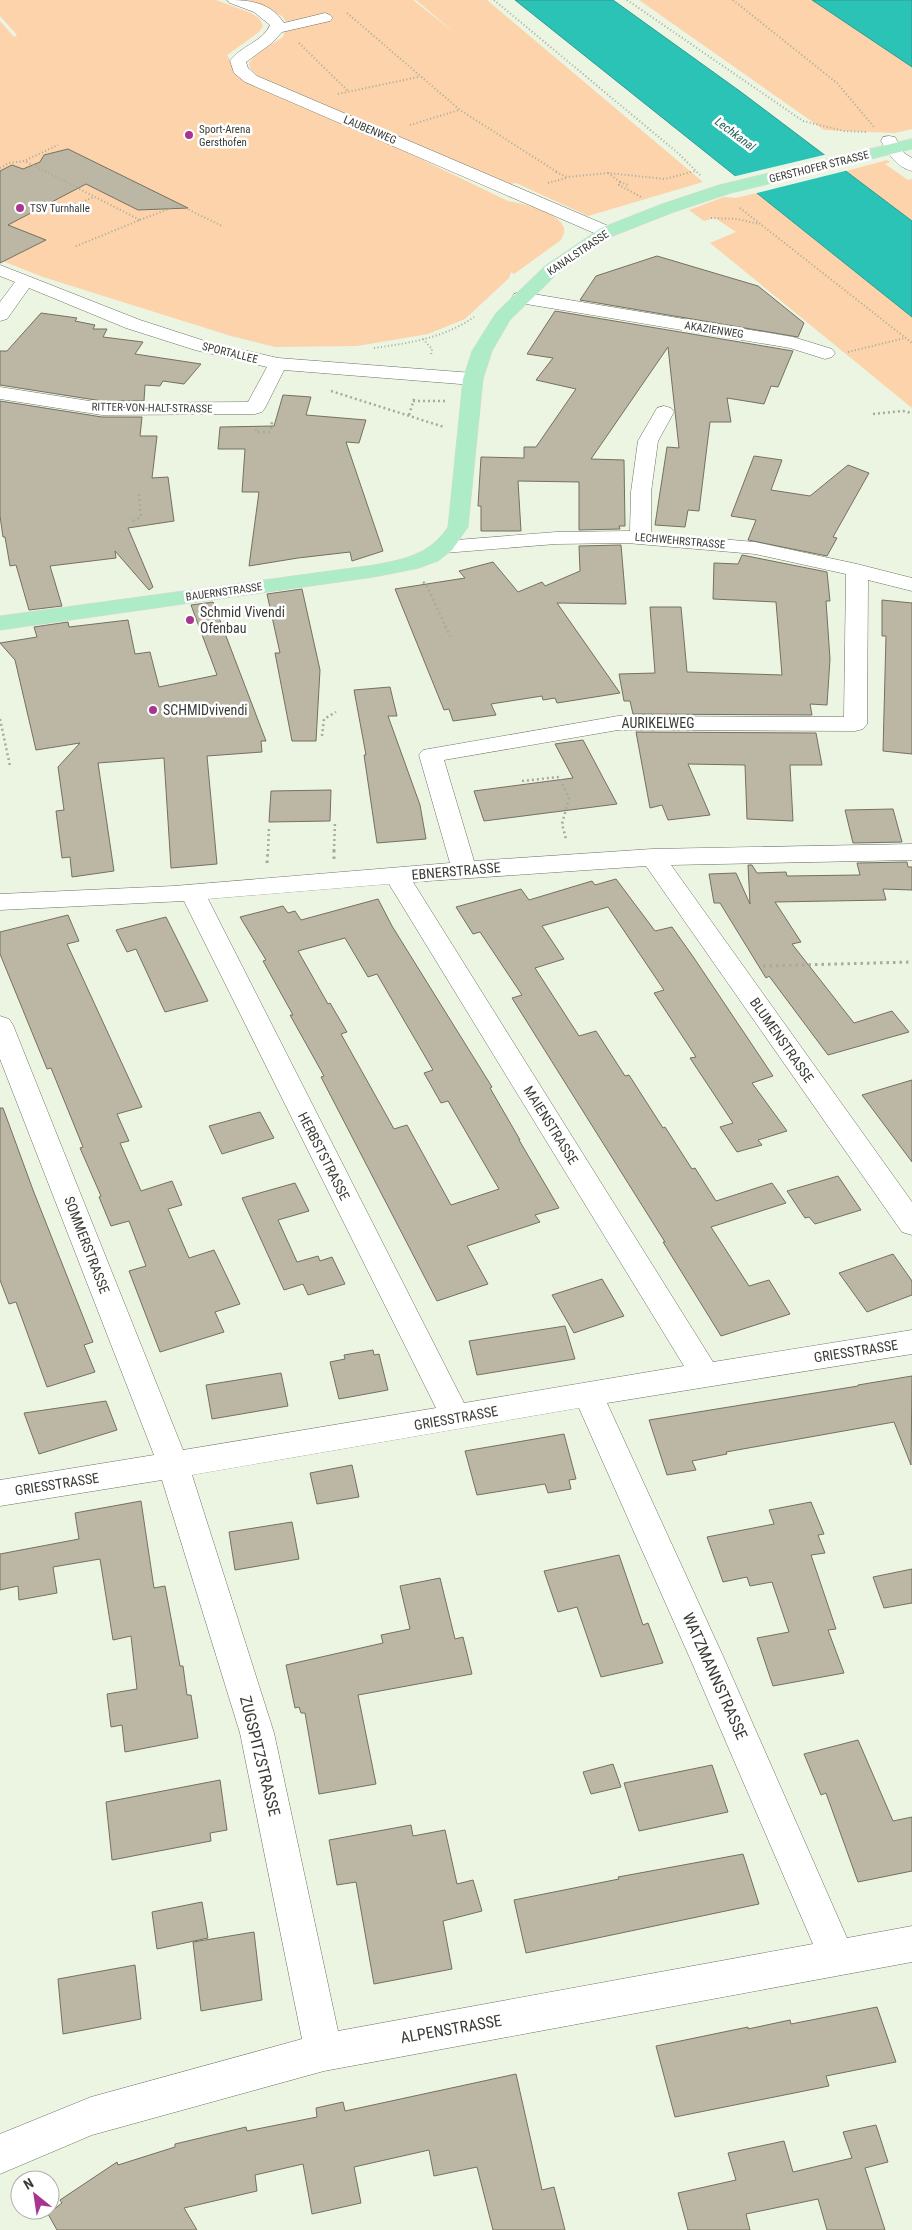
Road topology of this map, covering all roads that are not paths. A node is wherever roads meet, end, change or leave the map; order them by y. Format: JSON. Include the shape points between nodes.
{"nodes":[{"id":1,"x":235,"y":0,"type":"edge"},
{"id":2,"x":325,"y":18,"type":"dead end"},
{"id":3,"x":277,"y":29,"type":"junction"},
{"id":4,"x":912,"y":144,"type":"edge"},
{"id":5,"x":890,"y":145,"type":"junction"},
{"id":6,"x":912,"y":166,"type":"edge"},
{"id":7,"x":730,"y":196,"type":"joint"},
{"id":8,"x":607,"y":232,"type":"junction"},
{"id":9,"x":0,"y":270,"type":"edge"},
{"id":10,"x":26,"y":280,"type":"junction"},
{"id":11,"x":521,"y":298,"type":"junction"},
{"id":12,"x":0,"y":315,"type":"edge"},
{"id":13,"x":825,"y":353,"type":"road end"},
{"id":14,"x":278,"y":364,"type":"junction"},
{"id":15,"x":473,"y":379,"type":"junction"},
{"id":16,"x":0,"y":393,"type":"edge"},
{"id":17,"x":664,"y":412,"type":"dead end"},
{"id":18,"x":640,"y":538,"type":"junction"},
{"id":19,"x":444,"y":547,"type":"junction"},
{"id":20,"x":857,"y":570,"type":"junction"},
{"id":21,"x":912,"y":585,"type":"edge"},
{"id":22,"x":0,"y":623,"type":"edge"},
{"id":23,"x":912,"y":852,"type":"edge"},
{"id":24,"x":652,"y":857,"type":"junction"},
{"id":25,"x":464,"y":869,"type":"junction"},
{"id":26,"x":396,"y":875,"type":"junction"},
{"id":27,"x":192,"y":894,"type":"junction"},
{"id":28,"x":0,"y":902,"type":"edge"},
{"id":29,"x":0,"y":1025,"type":"edge"},
{"id":30,"x":912,"y":1224,"type":"edge"},
{"id":31,"x":912,"y":1342,"type":"edge"},
{"id":32,"x":706,"y":1376,"type":"junction"},
{"id":33,"x":588,"y":1394,"type":"junction"},
{"id":34,"x":456,"y":1418,"type":"junction"},
{"id":35,"x":174,"y":1466,"type":"junction"},
{"id":36,"x":0,"y":1493,"type":"edge"},
{"id":37,"x":912,"y":1944,"type":"edge"},
{"id":38,"x":838,"y":1959,"type":"junction"},
{"id":39,"x":324,"y":2052,"type":"junction"},
{"id":40,"x":0,"y":2154,"type":"edge"}],
"edges":[{"from":1,"to":3,"type":"street","via":[[266,12],[275,19]]},
{"from":2,"to":3,"type":"street"},
{"from":3,"to":8,"type":"street","name":"LAUBENWEG","via":[[238,61],[240,70],[251,79]]},
{"from":4,"to":5,"type":"main road","name":"GERSTHOFER STRASSE"},
{"from":5,"to":6,"type":"street"},
{"from":5,"to":7,"type":"main road","name":"GERSTHOFER STRASSE"},
{"from":7,"to":8,"type":"main road","name":"KANALSTRASSE","via":[[668,208]]},
{"from":8,"to":11,"type":"main road","name":"KANALSTRASSE","via":[[551,270]]},
{"from":9,"to":10,"type":"street","name":"SPORTALLEE"},
{"from":10,"to":12,"type":"street"},
{"from":10,"to":14,"type":"street","name":"SPORTALLEE","via":[[133,324],[202,346]]},
{"from":11,"to":13,"type":"street","name":"AKAZIENWEG","via":[[793,343]]},
{"from":11,"to":15,"type":"main road","name":"KANALSTRASSE","via":[[503,317],[482,351]]},
{"from":14,"to":15,"type":"street","name":"SPORTALLEE"},
{"from":14,"to":16,"type":"street","name":"RITTER-VON-HALT-STRASSE","via":[[255,408],[102,409]]},
{"from":15,"to":19,"type":"main road","name":"KANALSTRASSE","via":[[458,527]]},
{"from":17,"to":18,"type":"street","via":[[648,441],[641,492]]},
{"from":18,"to":19,"type":"street","name":"LECHWEHRSTRASSE","via":[[556,538]]},
{"from":18,"to":20,"type":"street","name":"LECHWEHRSTRASSE","via":[[755,548]]},
{"from":19,"to":22,"type":"main road","name":"BAUERNSTRASSE","via":[[412,563],[355,574]]},
{"from":20,"to":21,"type":"street","name":"LECHWEHRSTRASSE"},
{"from":20,"to":25,"type":"street","name":"AURIKELWEG","via":[[855,724],[618,723],[431,754]]},
{"from":23,"to":24,"type":"street","name":"EBNERSTRASSE"},
{"from":24,"to":25,"type":"street","name":"EBNERSTRASSE"},
{"from":24,"to":30,"type":"street","name":"BLUMENSTRASSE"},
{"from":25,"to":26,"type":"street","name":"EBNERSTRASSE"},
{"from":26,"to":27,"type":"street","name":"EBNERSTRASSE"},
{"from":26,"to":32,"type":"street","name":"MAIENSTRASSE"},
{"from":27,"to":28,"type":"street","name":"EBNERSTRASSE"},
{"from":27,"to":34,"type":"street","name":"HERBSTSTRASSE"},
{"from":29,"to":35,"type":"street","name":"SOMMERSTRASSE"},
{"from":31,"to":32,"type":"street","name":"GRIESSTRASSE"},
{"from":32,"to":33,"type":"street","name":"GRIESSTRASSE"},
{"from":33,"to":34,"type":"street","name":"GRIESSTRASSE"},
{"from":33,"to":38,"type":"street","name":"WATZMANNSTRASSE"},
{"from":34,"to":35,"type":"street","name":"GRIESSTRASSE"},
{"from":35,"to":36,"type":"street","name":"GRIESSTRASSE"},
{"from":35,"to":39,"type":"street","name":"ZUGSPITZSTRASSE","via":[[257,1733]]},
{"from":37,"to":38,"type":"street","name":"ALPENSTRASSE"},
{"from":38,"to":39,"type":"street","name":"ALPENSTRASSE"},
{"from":39,"to":40,"type":"street","name":"ALPENSTRASSE","via":[[91,2116]]}]}
